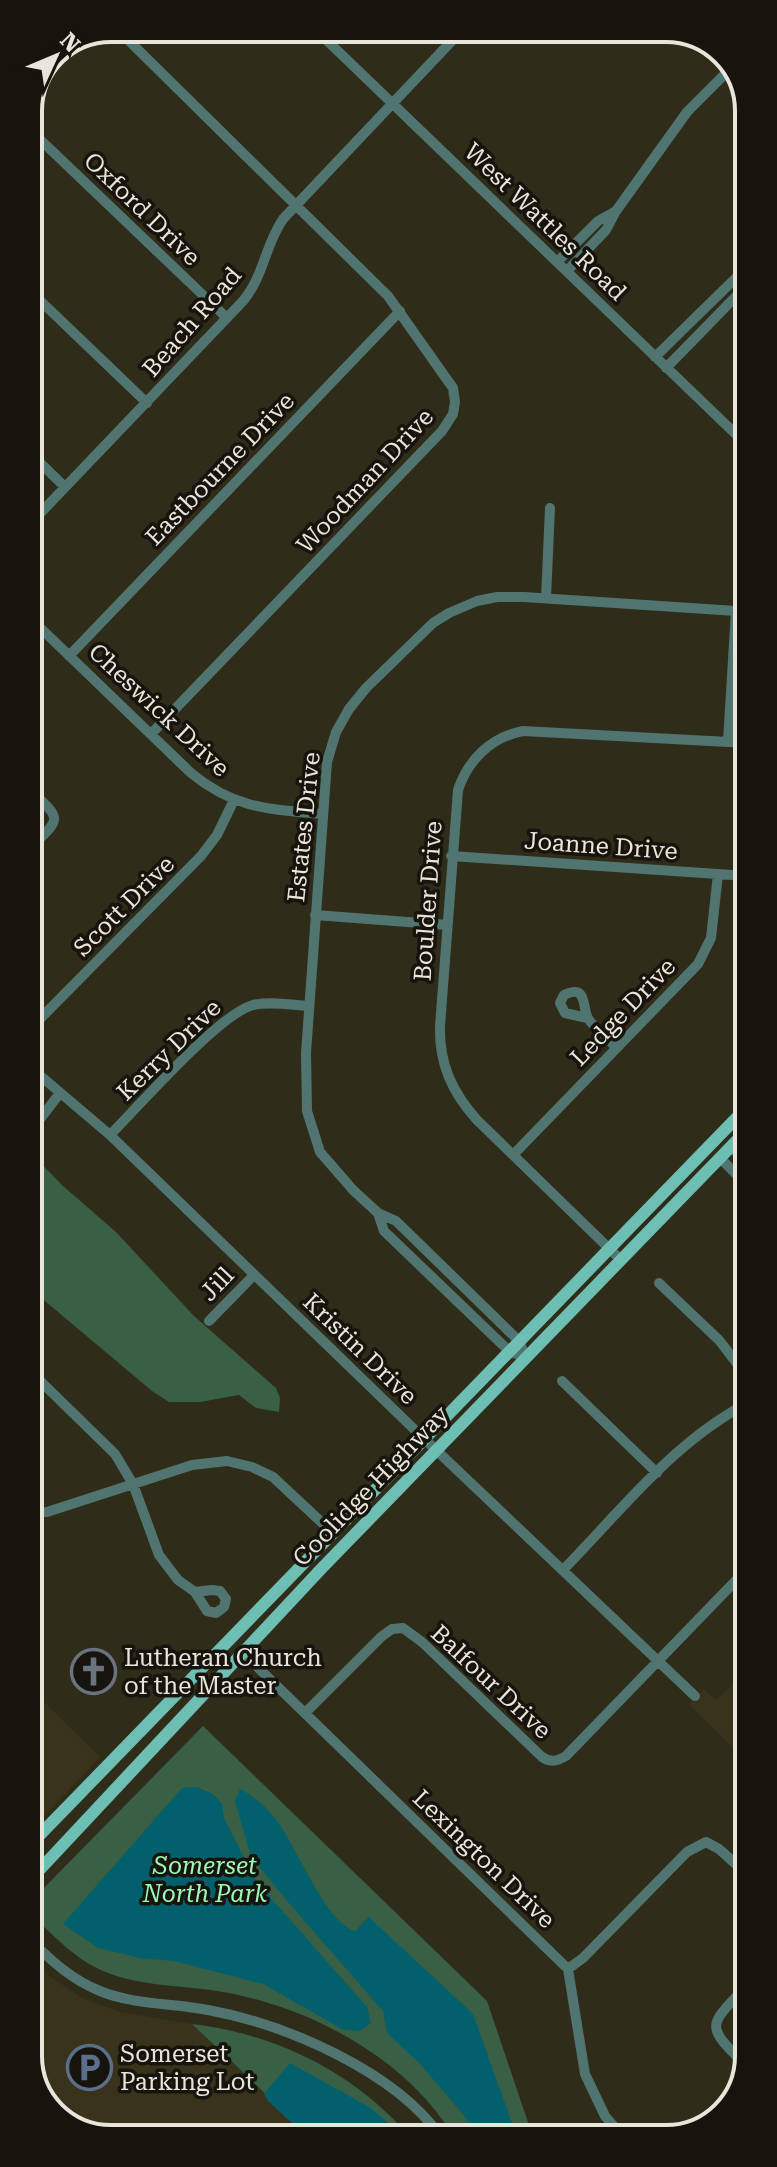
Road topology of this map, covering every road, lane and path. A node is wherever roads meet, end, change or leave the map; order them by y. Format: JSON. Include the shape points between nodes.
{"nodes":[{"id":1,"x":130,"y":42,"type":"edge"},
{"id":2,"x":329,"y":42,"type":"edge"},
{"id":3,"x":451,"y":42,"type":"edge"},
{"id":4,"x":724,"y":75,"type":"edge"},
{"id":5,"x":393,"y":103,"type":"junction"},
{"id":6,"x":42,"y":141,"type":"edge"},
{"id":7,"x":297,"y":204,"type":"junction"},
{"id":8,"x":616,"y":211,"type":"junction"},
{"id":9,"x":557,"y":262,"type":"junction"},
{"id":10,"x":567,"y":271,"type":"junction"},
{"id":11,"x":735,"y":279,"type":"edge"},
{"id":12,"x":735,"y":297,"type":"edge"},
{"id":13,"x":42,"y":302,"type":"edge"},
{"id":14,"x":400,"y":311,"type":"junction"},
{"id":15,"x":227,"y":318,"type":"junction"},
{"id":16,"x":655,"y":357,"type":"junction"},
{"id":17,"x":666,"y":368,"type":"junction"},
{"id":18,"x":147,"y":403,"type":"junction"},
{"id":19,"x":735,"y":434,"type":"edge"},
{"id":20,"x":42,"y":465,"type":"edge"},
{"id":21,"x":65,"y":487,"type":"junction"},
{"id":22,"x":550,"y":508,"type":"dead end"},
{"id":23,"x":42,"y":511,"type":"edge"},
{"id":24,"x":546,"y":598,"type":"junction"},
{"id":25,"x":735,"y":609,"type":"edge"},
{"id":26,"x":42,"y":630,"type":"edge"},
{"id":27,"x":69,"y":656,"type":"junction"},
{"id":28,"x":735,"y":670,"type":"edge"},
{"id":29,"x":151,"y":734,"type":"junction"},
{"id":30,"x":728,"y":741,"type":"junction"},
{"id":31,"x":735,"y":742,"type":"edge"},
{"id":32,"x":234,"y":800,"type":"junction"},
{"id":33,"x":42,"y":801,"type":"edge"},
{"id":34,"x":322,"y":814,"type":"junction"},
{"id":35,"x":42,"y":837,"type":"edge"},
{"id":36,"x":451,"y":856,"type":"junction"},
{"id":37,"x":718,"y":874,"type":"junction"},
{"id":38,"x":735,"y":875,"type":"edge"},
{"id":39,"x":315,"y":915,"type":"junction"},
{"id":40,"x":447,"y":925,"type":"junction"},
{"id":41,"x":309,"y":1006,"type":"junction"},
{"id":42,"x":42,"y":1017,"type":"edge"},
{"id":43,"x":587,"y":1018,"type":"dead end"},
{"id":44,"x":617,"y":1048,"type":"junction"},
{"id":45,"x":42,"y":1077,"type":"edge"},
{"id":46,"x":60,"y":1093,"type":"junction"},
{"id":47,"x":42,"y":1116,"type":"edge"},
{"id":48,"x":735,"y":1119,"type":"edge"},
{"id":49,"x":110,"y":1135,"type":"junction"},
{"id":50,"x":735,"y":1143,"type":"edge"},
{"id":51,"x":731,"y":1147,"type":"junction"},
{"id":52,"x":735,"y":1151,"type":"edge"},
{"id":53,"x":513,"y":1155,"type":"junction"},
{"id":54,"x":720,"y":1158,"type":"junction"},
{"id":55,"x":735,"y":1173,"type":"edge"},
{"id":56,"x":378,"y":1213,"type":"junction"},
{"id":57,"x":609,"y":1249,"type":"junction"},
{"id":58,"x":621,"y":1260,"type":"junction"},
{"id":59,"x":254,"y":1275,"type":"junction"},
{"id":60,"x":659,"y":1283,"type":"dead end"},
{"id":61,"x":209,"y":1321,"type":"dead end"},
{"id":62,"x":519,"y":1341,"type":"junction"},
{"id":63,"x":509,"y":1351,"type":"junction"},
{"id":64,"x":526,"y":1358,"type":"junction"},
{"id":65,"x":735,"y":1361,"type":"edge"},
{"id":66,"x":562,"y":1381,"type":"dead end"},
{"id":67,"x":42,"y":1383,"type":"edge"},
{"id":68,"x":735,"y":1411,"type":"edge"},
{"id":69,"x":424,"y":1439,"type":"junction"},
{"id":70,"x":436,"y":1450,"type":"junction"},
{"id":71,"x":657,"y":1473,"type":"junction"},
{"id":72,"x":133,"y":1484,"type":"junction"},
{"id":73,"x":42,"y":1512,"type":"edge"},
{"id":74,"x":333,"y":1533,"type":"junction"},
{"id":75,"x":342,"y":1548,"type":"junction"},
{"id":76,"x":563,"y":1570,"type":"junction"},
{"id":77,"x":735,"y":1581,"type":"edge"},
{"id":78,"x":195,"y":1592,"type":"dead end"},
{"id":79,"x":218,"y":1651,"type":"junction"},
{"id":80,"x":243,"y":1653,"type":"junction"},
{"id":81,"x":658,"y":1660,"type":"junction"},
{"id":82,"x":227,"y":1670,"type":"junction"},
{"id":83,"x":184,"y":1687,"type":"junction"},
{"id":84,"x":695,"y":1696,"type":"dead end"},
{"id":85,"x":193,"y":1706,"type":"junction"},
{"id":86,"x":305,"y":1713,"type":"junction"},
{"id":87,"x":42,"y":1833,"type":"edge"},
{"id":88,"x":735,"y":1863,"type":"edge"},
{"id":89,"x":42,"y":1867,"type":"edge"},
{"id":90,"x":42,"y":1951,"type":"edge"},
{"id":91,"x":568,"y":1969,"type":"junction"},
{"id":92,"x":735,"y":1998,"type":"edge"},
{"id":93,"x":735,"y":2054,"type":"edge"},
{"id":94,"x":431,"y":2125,"type":"edge"},
{"id":95,"x":613,"y":2125,"type":"edge"}],
"edges":[{"from":1,"to":7,"type":"street","name":"Woodman Drive"},
{"from":2,"to":5,"type":"street","name":"West Wattles Road"},
{"from":3,"to":5,"type":"street","name":"Beach Road"},
{"from":4,"to":8,"type":"street","via":[[687,112]]},
{"from":5,"to":7,"type":"street","name":"Beach Road"},
{"from":5,"to":9,"type":"street","name":"West Wattles Road"},
{"from":6,"to":15,"type":"street","name":"Oxford Drive"},
{"from":7,"to":14,"type":"street","name":"Woodman Drive"},
{"from":7,"to":15,"type":"street","name":"Beach Road","via":[[274,233],[256,285]]},
{"from":8,"to":9,"type":"street","via":[[598,221]]},
{"from":8,"to":10,"type":"street","via":[[606,230]]},
{"from":9,"to":10,"type":"street","name":"West Wattles Road"},
{"from":10,"to":16,"type":"street","name":"West Wattles Road"},
{"from":11,"to":16,"type":"street"},
{"from":12,"to":17,"type":"street"},
{"from":13,"to":18,"type":"street"},
{"from":14,"to":27,"type":"street","name":"Eastbourne Drive"},
{"from":14,"to":29,"type":"street","name":"Woodman Drive","via":[[453,388],[449,422]]},
{"from":15,"to":18,"type":"street","name":"Beach Road"},
{"from":16,"to":17,"type":"street","name":"West Wattles Road"},
{"from":17,"to":19,"type":"street","name":"West Wattles Road"},
{"from":18,"to":21,"type":"street","name":"Beach Road"},
{"from":20,"to":21,"type":"street"},
{"from":21,"to":23,"type":"street","name":"Beach Road"},
{"from":22,"to":24,"type":"street"},
{"from":24,"to":25,"type":"street","name":"Estates Drive"},
{"from":24,"to":34,"type":"street","name":"Estates Drive","via":[[477,601],[441,617],[411,643],[366,688],[336,732]]},
{"from":26,"to":27,"type":"street","name":"Cheswick Drive"},
{"from":27,"to":29,"type":"street","name":"Cheswick Drive"},
{"from":28,"to":30,"type":"street"},
{"from":29,"to":32,"type":"street","name":"Cheswick Drive","via":[[211,789]]},
{"from":30,"to":31,"type":"street","name":"Boulder Drive"},
{"from":30,"to":36,"type":"street","name":"Boulder Drive","via":[[538,730],[508,735],[480,753],[464,774]]},
{"from":32,"to":34,"type":"street","name":"Cheswick Drive","via":[[261,809]]},
{"from":32,"to":42,"type":"street","name":"Scott Drive","via":[[201,856]]},
{"from":33,"to":35,"type":"street","via":[[55,820]]},
{"from":34,"to":39,"type":"street","name":"Estates Drive"},
{"from":36,"to":37,"type":"street","name":"Joanne Drive"},
{"from":36,"to":40,"type":"street","name":"Boulder Drive"},
{"from":37,"to":38,"type":"street","name":"Joanne Drive"},
{"from":37,"to":44,"type":"street","name":"Ledge Drive","via":[[713,928],[703,956]]},
{"from":39,"to":40,"type":"street"},
{"from":39,"to":41,"type":"street","name":"Estates Drive"},
{"from":40,"to":53,"type":"street","name":"Boulder Drive","via":[[439,1035],[444,1068],[466,1109]]},
{"from":41,"to":49,"type":"street","name":"Kerry Drive","via":[[264,1004],[235,1014]]},
{"from":41,"to":56,"type":"street","name":"Estates Drive","via":[[307,1111],[320,1152]]},
{"from":43,"to":44,"type":"street"},
{"from":44,"to":53,"type":"street","name":"Ledge Drive"},
{"from":45,"to":46,"type":"street","name":"Kristin Drive"},
{"from":46,"to":47,"type":"street"},
{"from":46,"to":49,"type":"street","name":"Kristin Drive"},
{"from":48,"to":57,"type":"main road","name":"Coolidge Highway"},
{"from":49,"to":59,"type":"street","name":"Kristin Drive"},
{"from":50,"to":51,"type":"main road","name":"Coolidge Highway"},
{"from":51,"to":52,"type":"street"},
{"from":51,"to":54,"type":"main road","name":"Coolidge Highway"},
{"from":53,"to":57,"type":"street","name":"Boulder Drive"},
{"from":54,"to":55,"type":"street"},
{"from":54,"to":58,"type":"main road","name":"Coolidge Highway"},
{"from":56,"to":62,"type":"street","name":"Estates Drive","via":[[396,1221]]},
{"from":56,"to":63,"type":"street","name":"Estates Drive","via":[[384,1231]]},
{"from":57,"to":58,"type":"street","name":"Boulder Drive"},
{"from":57,"to":62,"type":"main road","name":"Coolidge Highway"},
{"from":58,"to":64,"type":"main road","name":"Coolidge Highway"},
{"from":59,"to":61,"type":"street","name":"Jill"},
{"from":59,"to":69,"type":"street","name":"Kristin Drive"},
{"from":60,"to":65,"type":"street"},
{"from":62,"to":63,"type":"main road","name":"Coolidge Highway"},
{"from":62,"to":64,"type":"street","name":"Estates Drive"},
{"from":63,"to":64,"type":"street","name":"Estates Drive"},
{"from":63,"to":69,"type":"main road","name":"Coolidge Highway"},
{"from":64,"to":70,"type":"main road","name":"Coolidge Highway"},
{"from":66,"to":71,"type":"street"},
{"from":67,"to":72,"type":"street","via":[[107,1445]]},
{"from":68,"to":71,"type":"street","via":[[708,1427]]},
{"from":69,"to":70,"type":"street","name":"Kristin Drive"},
{"from":69,"to":74,"type":"main road","name":"Coolidge Highway"},
{"from":70,"to":75,"type":"main road","name":"Coolidge Highway"},
{"from":70,"to":76,"type":"street","name":"Kristin Drive"},
{"from":71,"to":76,"type":"street"},
{"from":72,"to":73,"type":"street"},
{"from":72,"to":74,"type":"street","via":[[205,1461],[237,1463],[273,1477]]},
{"from":72,"to":78,"type":"street","via":[[159,1555]]},
{"from":74,"to":75,"type":"main road"},
{"from":74,"to":79,"type":"main road","name":"Coolidge Highway"},
{"from":75,"to":80,"type":"main road","name":"Coolidge Highway"},
{"from":76,"to":81,"type":"street","name":"Kristin Drive"},
{"from":77,"to":81,"type":"street","name":"Balfour Drive"},
{"from":79,"to":82,"type":"main road","via":[[218,1662]]},
{"from":79,"to":83,"type":"main road","name":"Coolidge Highway"},
{"from":80,"to":82,"type":"main road","name":"Coolidge Highway"},
{"from":80,"to":86,"type":"street","name":"Lexington Drive"},
{"from":81,"to":84,"type":"street","name":"Kristin Drive"},
{"from":81,"to":86,"type":"street","name":"Balfour Drive","via":[[558,1761],[542,1757],[403,1628],[381,1637]]},
{"from":82,"to":85,"type":"main road","name":"Coolidge Highway"},
{"from":83,"to":85,"type":"main road","via":[[194,1694]]},
{"from":83,"to":87,"type":"main road","name":"Coolidge Highway"},
{"from":85,"to":89,"type":"main road","name":"Coolidge Highway"},
{"from":86,"to":91,"type":"street","name":"Lexington Drive"},
{"from":88,"to":91,"type":"street","via":[[706,1842],[687,1852]]},
{"from":90,"to":94,"type":"street","via":[[73,1978],[101,1992],[235,2015],[323,2047],[370,2074]]},
{"from":91,"to":95,"type":"street","via":[[585,2074]]},
{"from":92,"to":93,"type":"street","via":[[715,2026]]}]}
